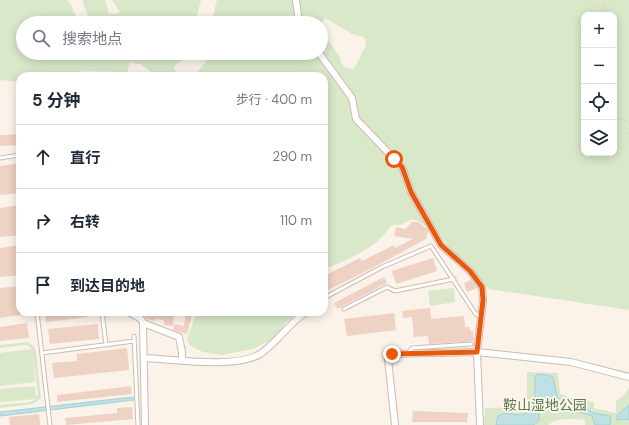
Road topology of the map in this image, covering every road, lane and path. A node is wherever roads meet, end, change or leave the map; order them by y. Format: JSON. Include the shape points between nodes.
{"nodes":[{"id":1,"x":296,"y":0,"type":"edge"},
{"id":2,"x":603,"y":0,"type":"edge"},
{"id":3,"x":603,"y":12,"type":"edge"},
{"id":4,"x":298,"y":16,"type":"edge"},
{"id":5,"x":324,"y":60,"type":"edge"},
{"id":6,"x":617,"y":115,"type":"edge"},
{"id":7,"x":629,"y":122,"type":"edge"},
{"id":8,"x":629,"y":133,"type":"edge"},
{"id":9,"x":629,"y":139,"type":"edge"},
{"id":10,"x":16,"y":156,"type":"edge"},
{"id":11,"x":0,"y":158,"type":"edge"},
{"id":12,"x":454,"y":279,"type":"junction"},
{"id":13,"x":328,"y":296,"type":"edge"},
{"id":14,"x":344,"y":309,"type":"dead end"},
{"id":15,"x":37,"y":316,"type":"edge"},
{"id":16,"x":102,"y":316,"type":"edge"},
{"id":17,"x":136,"y":316,"type":"edge"},
{"id":18,"x":300,"y":316,"type":"edge"},
{"id":19,"x":480,"y":317,"type":"junction"},
{"id":20,"x":143,"y":323,"type":"junction"},
{"id":21,"x":134,"y":336,"type":"dead end"},
{"id":22,"x":134,"y":341,"type":"junction"},
{"id":23,"x":106,"y":344,"type":"junction"},
{"id":24,"x":471,"y":344,"type":"dead end"},
{"id":25,"x":477,"y":352,"type":"junction"},
{"id":26,"x":42,"y":353,"type":"junction"},
{"id":27,"x":406,"y":354,"type":"junction"},
{"id":28,"x":144,"y":358,"type":"junction"},
{"id":29,"x":182,"y":360,"type":"junction"},
{"id":30,"x":629,"y":377,"type":"edge"},
{"id":31,"x":50,"y":425,"type":"edge"},
{"id":32,"x":138,"y":425,"type":"edge"},
{"id":33,"x":145,"y":425,"type":"edge"},
{"id":34,"x":394,"y":425,"type":"edge"},
{"id":35,"x":480,"y":425,"type":"edge"}],
"edges":[{"from":1,"to":4,"type":"street"},
{"from":2,"to":3,"type":"path"},
{"from":5,"to":19,"type":"street","via":[[352,98],[356,119],[402,167],[411,192],[441,245],[470,271],[482,287]]},
{"from":6,"to":7,"type":"path","via":[[619,119]]},
{"from":8,"to":9,"type":"path"},
{"from":10,"to":11,"type":"lane"},
{"from":12,"to":13,"type":"lane","via":[[434,249],[428,246]]},
{"from":12,"to":14,"type":"lane","via":[[395,291],[387,287]]},
{"from":12,"to":19,"type":"lane","via":[[474,313]]},
{"from":15,"to":26,"type":"lane"},
{"from":16,"to":23,"type":"lane"},
{"from":17,"to":20,"type":"street"},
{"from":18,"to":29,"type":"street","via":[[293,321],[280,339],[250,359],[218,362]]},
{"from":19,"to":25,"type":"street"},
{"from":20,"to":28,"type":"street"},
{"from":20,"to":29,"type":"street","via":[[178,337]]},
{"from":21,"to":22,"type":"lane"},
{"from":22,"to":23,"type":"lane"},
{"from":22,"to":32,"type":"lane"},
{"from":23,"to":26,"type":"lane"},
{"from":24,"to":27,"type":"lane","via":[[412,348]]},
{"from":25,"to":27,"type":"street"},
{"from":25,"to":30,"type":"street","via":[[571,362]]},
{"from":25,"to":35,"type":"street"},
{"from":26,"to":31,"type":"lane"},
{"from":27,"to":34,"type":"street","via":[[392,354],[388,359]]},
{"from":28,"to":29,"type":"street"},
{"from":28,"to":33,"type":"street"}]}
